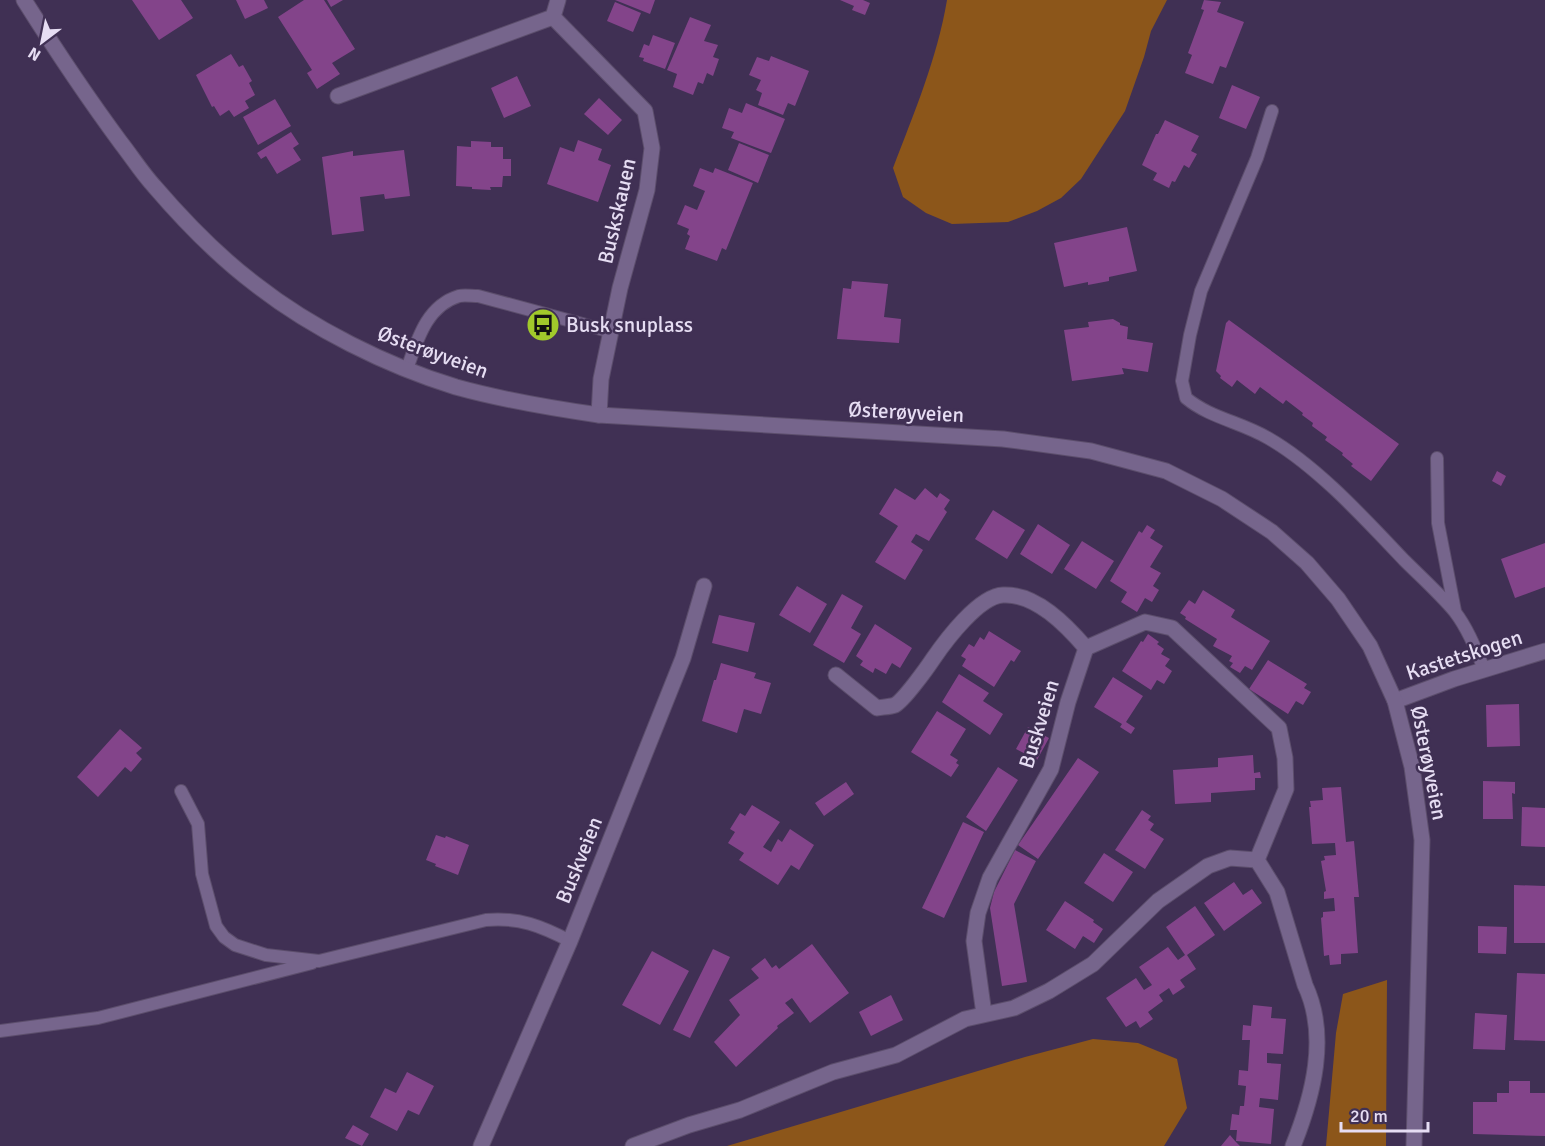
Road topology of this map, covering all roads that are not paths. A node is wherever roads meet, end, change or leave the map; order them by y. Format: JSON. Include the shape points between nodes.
{"nodes":[{"id":1,"x":24,"y":0,"type":"edge"},
{"id":2,"x":558,"y":0,"type":"edge"},
{"id":3,"x":553,"y":17,"type":"junction"},
{"id":4,"x":338,"y":96,"type":"dead end"},
{"id":5,"x":1272,"y":111,"type":"dead end"},
{"id":6,"x":612,"y":332,"type":"junction"},
{"id":7,"x":407,"y":369,"type":"junction"},
{"id":8,"x":599,"y":415,"type":"junction"},
{"id":9,"x":1437,"y":458,"type":"dead end"},
{"id":10,"x":704,"y":586,"type":"dead end"},
{"id":11,"x":1455,"y":612,"type":"junction"},
{"id":12,"x":1086,"y":648,"type":"junction"},
{"id":13,"x":1545,"y":651,"type":"edge"},
{"id":14,"x":1484,"y":669,"type":"junction"},
{"id":15,"x":836,"y":675,"type":"dead end"},
{"id":16,"x":1395,"y":700,"type":"junction"},
{"id":17,"x":182,"y":791,"type":"dead end"},
{"id":18,"x":1257,"y":860,"type":"junction"},
{"id":19,"x":570,"y":941,"type":"junction"},
{"id":20,"x":319,"y":961,"type":"junction"},
{"id":21,"x":984,"y":1014,"type":"junction"},
{"id":22,"x":0,"y":1031,"type":"edge"},
{"id":23,"x":481,"y":1146,"type":"edge"},
{"id":24,"x":633,"y":1146,"type":"edge"},
{"id":25,"x":1293,"y":1146,"type":"edge"},
{"id":26,"x":1414,"y":1146,"type":"edge"}],
"edges":[{"from":1,"to":7,"type":"street","name":"Østerøyveien","via":[[152,185],[194,230],[254,284],[292,310],[357,347]]},
{"from":2,"to":3,"type":"street"},
{"from":3,"to":4,"type":"street"},
{"from":3,"to":6,"type":"street","name":"Buskskauen","via":[[645,111],[652,148],[647,190]]},
{"from":5,"to":11,"type":"lane","via":[[1257,158],[1201,291],[1182,381],[1186,398],[1209,414],[1269,438],[1303,462],[1365,518]]},
{"from":6,"to":7,"type":"lane","via":[[478,296],[459,296],[442,305],[423,325]]},
{"from":6,"to":8,"type":"street","name":"Buskskauen","via":[[601,379]]},
{"from":7,"to":8,"type":"street","name":"Østerøyveien","via":[[497,398]]},
{"from":8,"to":16,"type":"street","name":"Østerøyveien","via":[[1002,439],[1091,451],[1166,471],[1222,498],[1272,532],[1307,563],[1370,646]]},
{"from":9,"to":11,"type":"lane","via":[[1438,523]]},
{"from":10,"to":19,"type":"street","name":"Buskveien","via":[[683,658]]},
{"from":11,"to":14,"type":"lane"},
{"from":12,"to":15,"type":"street","via":[[1055,615],[1027,599],[1003,594],[979,605],[895,705],[877,708]]},
{"from":12,"to":18,"type":"street","via":[[1144,622],[1172,628],[1279,728],[1286,758],[1286,789]]},
{"from":12,"to":21,"type":"street","name":"Buskveien","via":[[1051,769],[990,878],[978,913],[974,941]]},
{"from":13,"to":14,"type":"street","name":"Kastetskogen"},
{"from":14,"to":16,"type":"street","name":"Kastetskogen"},
{"from":16,"to":26,"type":"street","name":"Østerøyveien","via":[[1412,767],[1422,840]]},
{"from":17,"to":20,"type":"lane","via":[[198,824],[206,891],[216,926],[224,937],[266,955]]},
{"from":18,"to":21,"type":"street","via":[[1230,858],[1208,866],[1158,901],[1093,964],[1014,1008]]},
{"from":18,"to":25,"type":"street","via":[[1277,892],[1311,998],[1318,1045],[1304,1119]]},
{"from":19,"to":20,"type":"lane","via":[[537,924],[503,918]]},
{"from":19,"to":23,"type":"street","name":"Buskveien"},
{"from":20,"to":22,"type":"lane","via":[[98,1018]]},
{"from":21,"to":24,"type":"street","via":[[965,1019],[896,1055],[833,1072],[740,1110]]}]}
